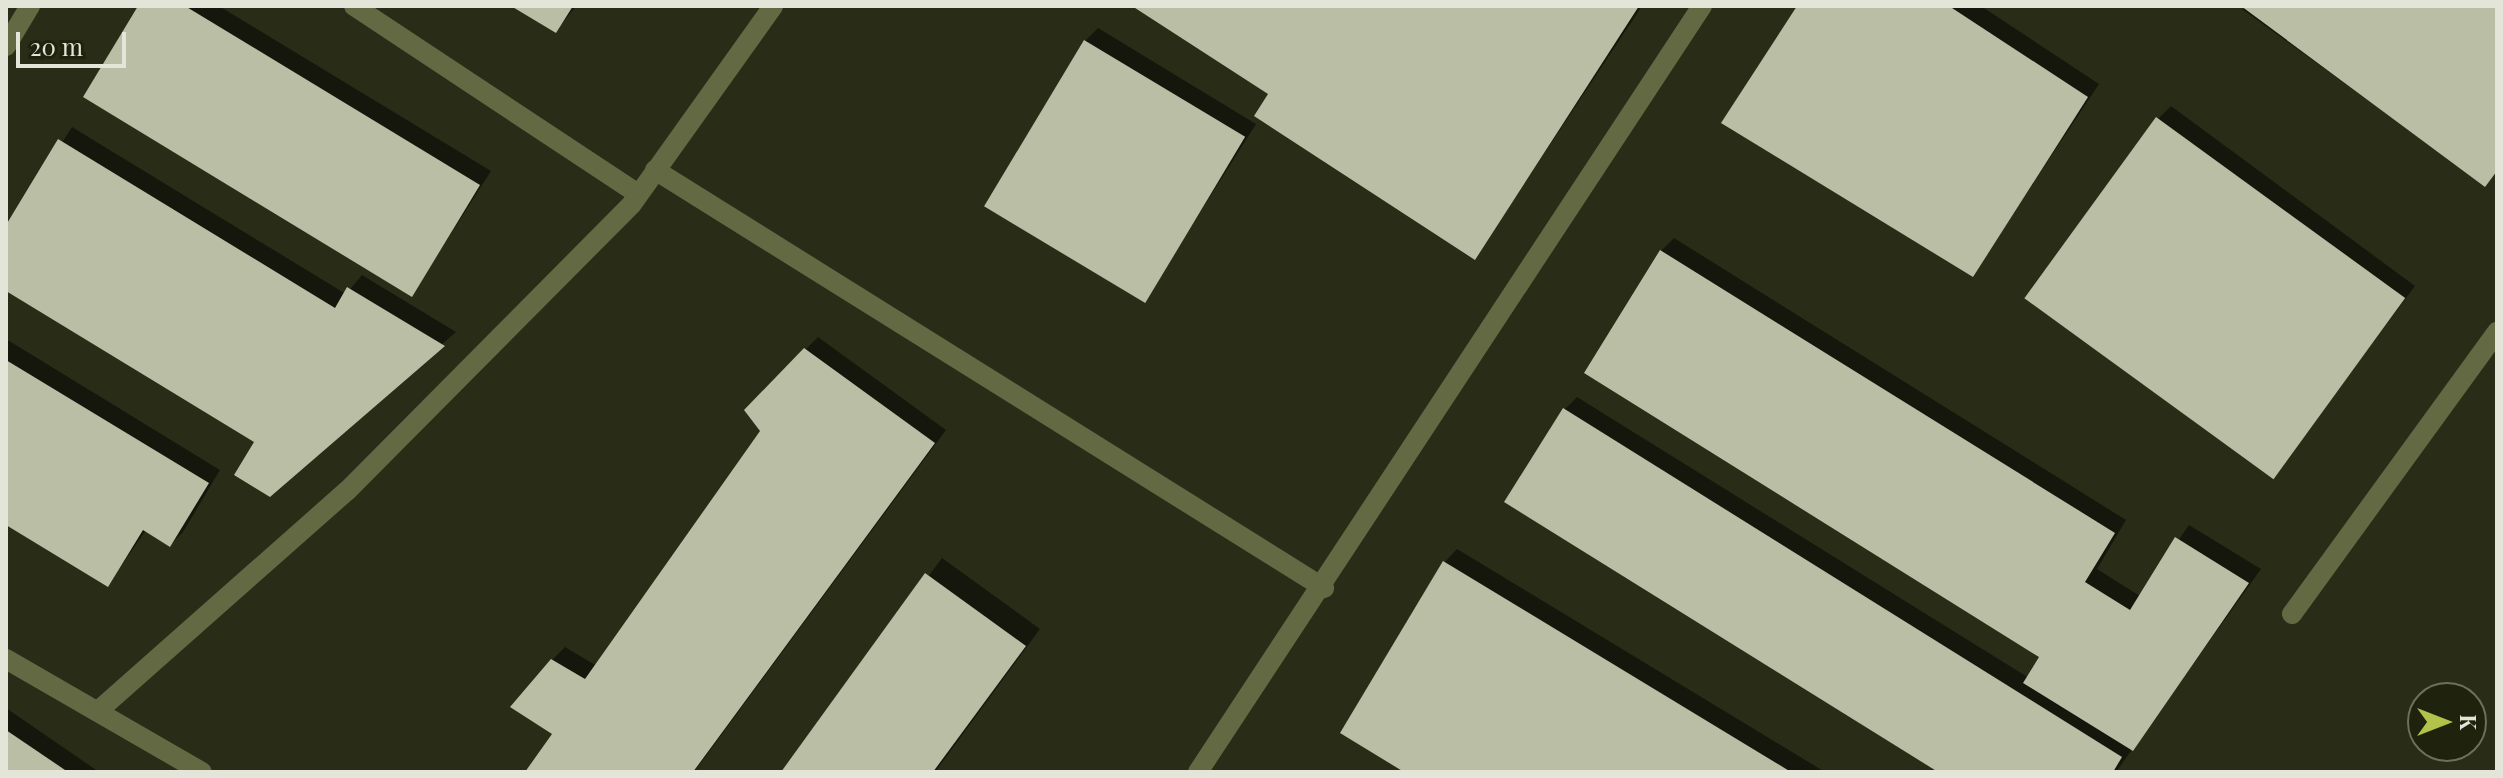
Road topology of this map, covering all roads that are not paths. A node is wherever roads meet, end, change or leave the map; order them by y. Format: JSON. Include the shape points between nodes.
{"nodes":[{"id":1,"x":30,"y":6,"type":"edge"},
{"id":2,"x":354,"y":6,"type":"edge"},
{"id":3,"x":773,"y":6,"type":"edge"},
{"id":4,"x":1702,"y":6,"type":"edge"},
{"id":5,"x":6,"y":46,"type":"edge"},
{"id":6,"x":655,"y":170,"type":"junction"},
{"id":7,"x":638,"y":194,"type":"junction"},
{"id":8,"x":2497,"y":332,"type":"edge"},
{"id":9,"x":1324,"y":588,"type":"junction"},
{"id":10,"x":2292,"y":614,"type":"dead end"},
{"id":11,"x":6,"y":659,"type":"edge"},
{"id":12,"x":98,"y":711,"type":"junction"},
{"id":13,"x":202,"y":772,"type":"edge"},
{"id":14,"x":1198,"y":772,"type":"edge"}],
"edges":[{"from":1,"to":5,"type":"street"},
{"from":2,"to":7,"type":"street"},
{"from":3,"to":6,"type":"street"},
{"from":4,"to":9,"type":"street"},
{"from":6,"to":7,"type":"street"},
{"from":6,"to":9,"type":"street"},
{"from":7,"to":12,"type":"street","via":[[347,491]]},
{"from":8,"to":10,"type":"street"},
{"from":9,"to":14,"type":"street"},
{"from":11,"to":12,"type":"street"},
{"from":12,"to":13,"type":"street"}]}
